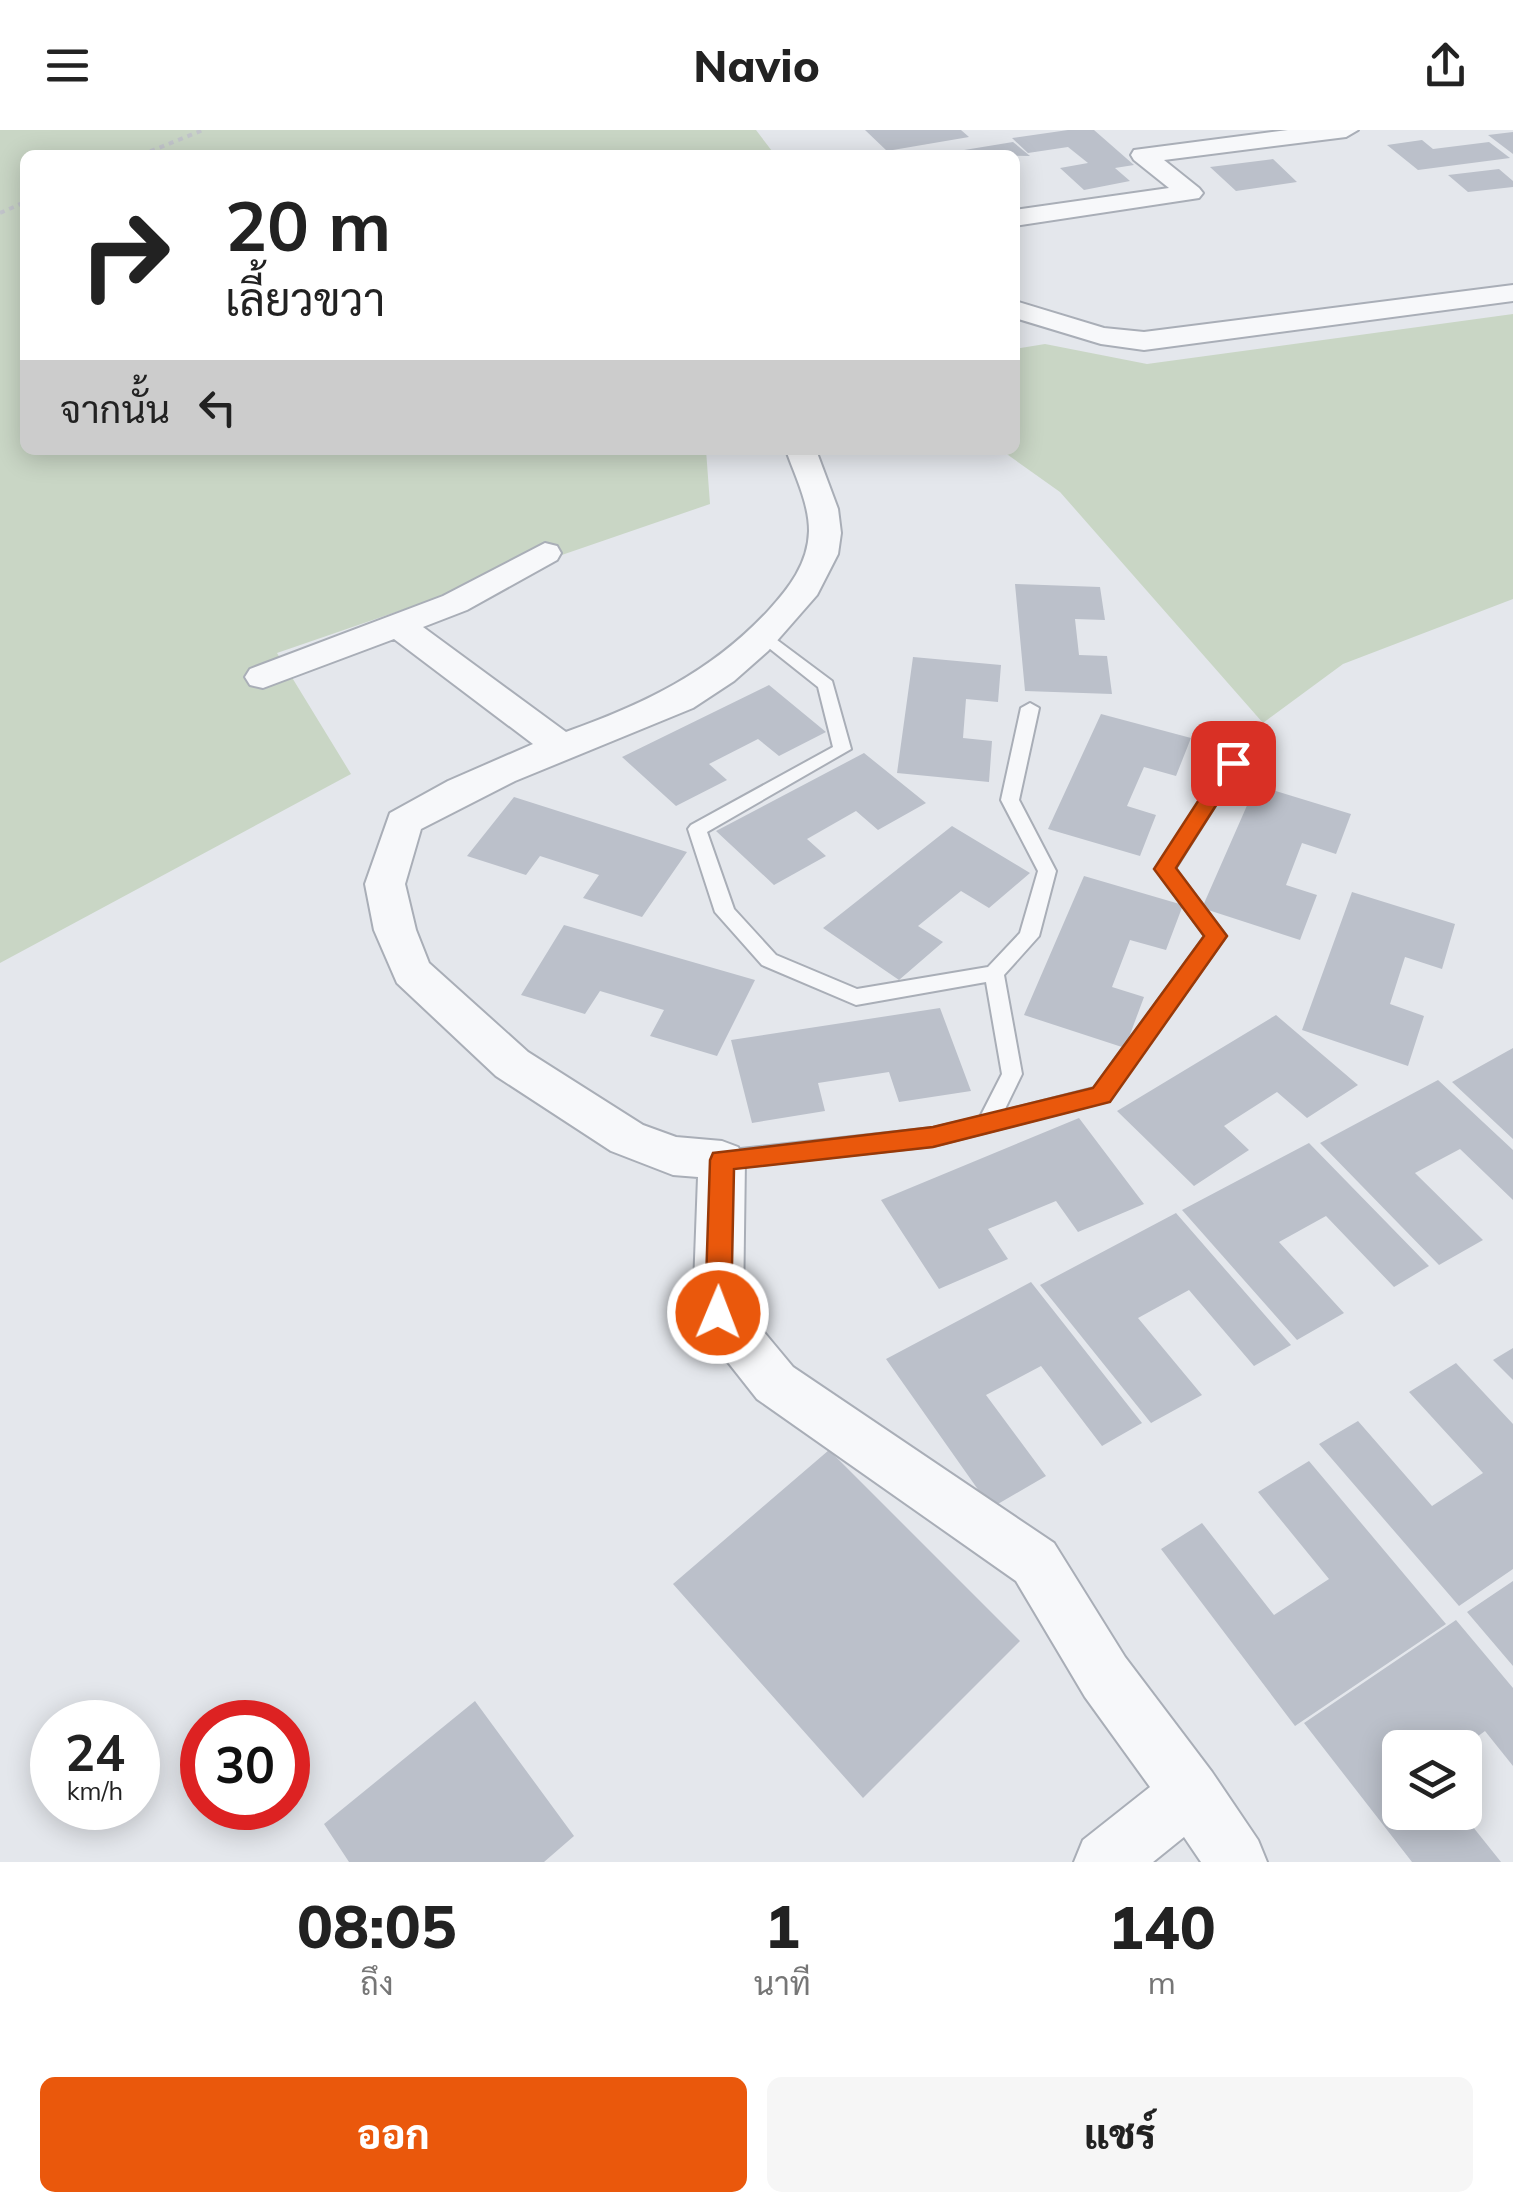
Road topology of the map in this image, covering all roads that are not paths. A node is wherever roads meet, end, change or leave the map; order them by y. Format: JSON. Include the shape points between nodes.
{"nodes":[{"id":1,"x":1346,"y":130,"type":"edge"},
{"id":2,"x":1020,"y":217,"type":"edge"},
{"id":3,"x":1513,"y":293,"type":"edge"},
{"id":4,"x":1020,"y":311,"type":"edge"},
{"id":5,"x":803,"y":455,"type":"edge"},
{"id":6,"x":544,"y":553,"type":"dead end"},
{"id":7,"x":400,"y":627,"type":"junction"},
{"id":8,"x":765,"y":636,"type":"junction"},
{"id":9,"x":263,"y":677,"type":"dead end"},
{"id":10,"x":1030,"y":708,"type":"dead end"},
{"id":11,"x":562,"y":748,"type":"junction"},
{"id":12,"x":1233,"y":763,"type":"dead end"},
{"id":13,"x":994,"y":974,"type":"junction"},
{"id":14,"x":988,"y":1124,"type":"junction"},
{"id":15,"x":722,"y":1160,"type":"junction"},
{"id":16,"x":1192,"y":1792,"type":"junction"},
{"id":17,"x":1105,"y":1862,"type":"edge"},
{"id":18,"x":1236,"y":1862,"type":"edge"}],
"edges":[{"from":1,"to":2,"type":"street","via":[[1143,156],[1190,194]]},
{"from":3,"to":4,"type":"street","via":[[1144,341],[1100,336]]},
{"from":5,"to":8,"type":"street","via":[[822,508],[825,543],[805,590]]},
{"from":6,"to":7,"type":"street"},
{"from":7,"to":9,"type":"street"},
{"from":7,"to":11,"type":"street"},
{"from":8,"to":11,"type":"street","via":[[692,694]]},
{"from":8,"to":13,"type":"lane","via":[[826,685],[842,748],[698,829],[725,912],[769,960],[856,997]]},
{"from":10,"to":13,"type":"lane","via":[[1010,800],[1047,871],[1029,936]]},
{"from":11,"to":15,"type":"street","via":[[458,789],[404,822],[385,884],[395,930],[412,972],[512,1064],[627,1138],[673,1156]]},
{"from":12,"to":14,"type":"lane","via":[[1165,869],[1216,936],[1101,1095]]},
{"from":13,"to":14,"type":"lane","via":[[1012,1074]]},
{"from":14,"to":15,"type":"lane","via":[[933,1137]]},
{"from":15,"to":16,"type":"street","via":[[718,1313],[775,1383],[1035,1562],[1105,1677]]},
{"from":16,"to":17,"type":"street"},
{"from":16,"to":18,"type":"street"}]}
